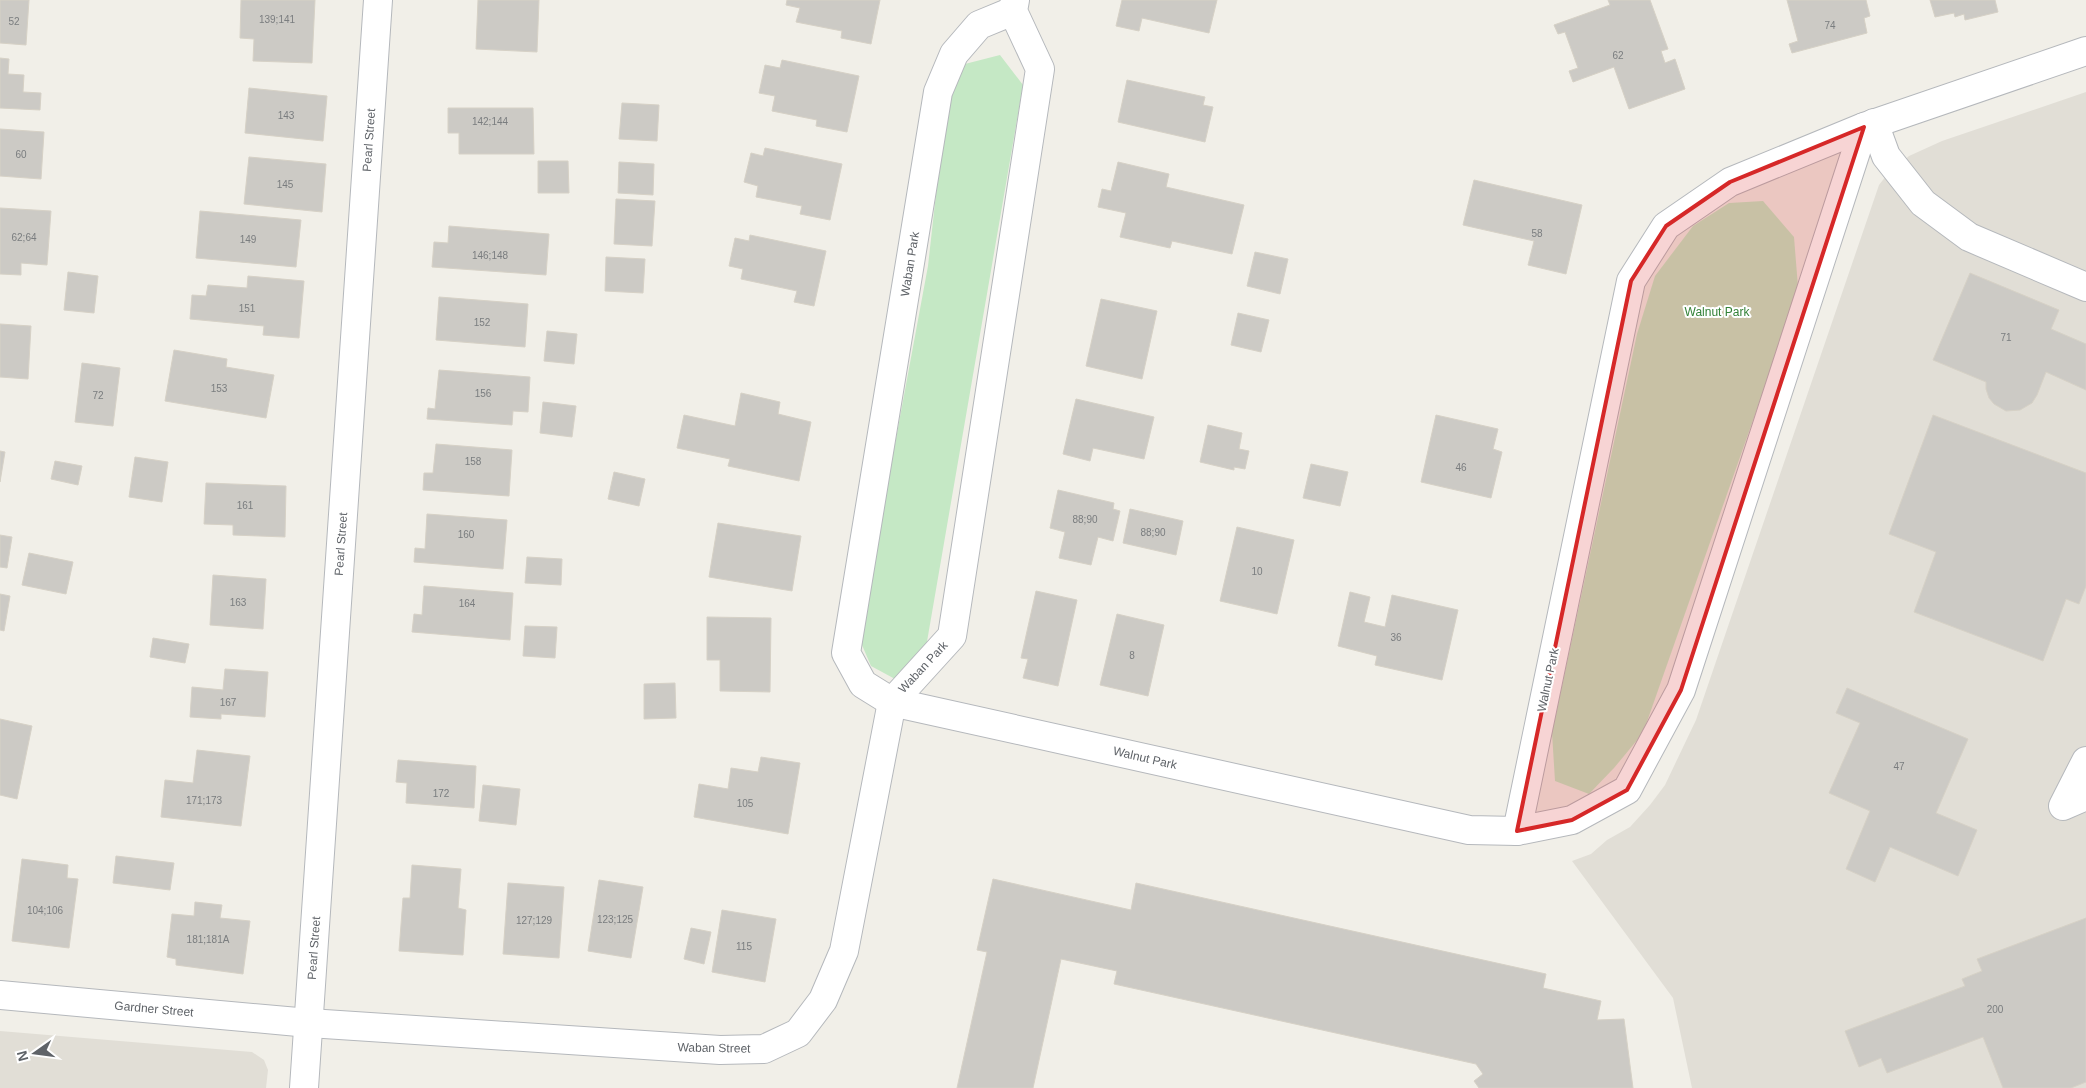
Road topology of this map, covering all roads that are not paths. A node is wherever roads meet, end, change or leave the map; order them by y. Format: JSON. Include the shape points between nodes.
{"nodes":[{"id":1,"x":378,"y":0,"type":"edge"},
{"id":2,"x":1014,"y":5,"type":"edge"},
{"id":3,"x":2086,"y":52,"type":"edge"},
{"id":4,"x":1869,"y":125,"type":"junction"},
{"id":5,"x":2086,"y":287,"type":"edge"},
{"id":6,"x":892,"y":702,"type":"junction"},
{"id":7,"x":2086,"y":761,"type":"edge"},
{"id":8,"x":2086,"y":796,"type":"edge"},
{"id":9,"x":1517,"y":831,"type":"junction"},
{"id":10,"x":0,"y":995,"type":"edge"},
{"id":11,"x":309,"y":1023,"type":"junction"},
{"id":12,"x":304,"y":1088,"type":"edge"}],
"edges":[{"from":1,"to":11,"type":"street","name":"Pearl Street"},
{"from":2,"to":6,"type":"street","name":"Waban Park","via":[[1040,69],[952,636]]},
{"from":2,"to":6,"type":"street","name":"Waban Park","via":[[979,25],[954,54],[938,92],[846,653],[863,684]]},
{"from":3,"to":4,"type":"street","name":"Walnut Park"},
{"from":4,"to":5,"type":"street","via":[[1886,156],[1922,203],[1969,237]]},
{"from":4,"to":9,"type":"street","name":"Walnut Park","via":[[1681,690],[1627,790],[1572,820]]},
{"from":4,"to":9,"type":"street","name":"Walnut Park","via":[[1730,182],[1666,226],[1631,281]]},
{"from":6,"to":9,"type":"street","name":"Walnut Park","via":[[1469,830]]},
{"from":6,"to":11,"type":"street","name":"Waban Street","via":[[844,951],[823,1000],[798,1033],[764,1049],[720,1050]]},
{"from":7,"to":8,"type":"street","via":[[2062,806]]},
{"from":10,"to":11,"type":"street","name":"Gardner Street"},
{"from":11,"to":12,"type":"street","name":"Pearl Street"}]}
